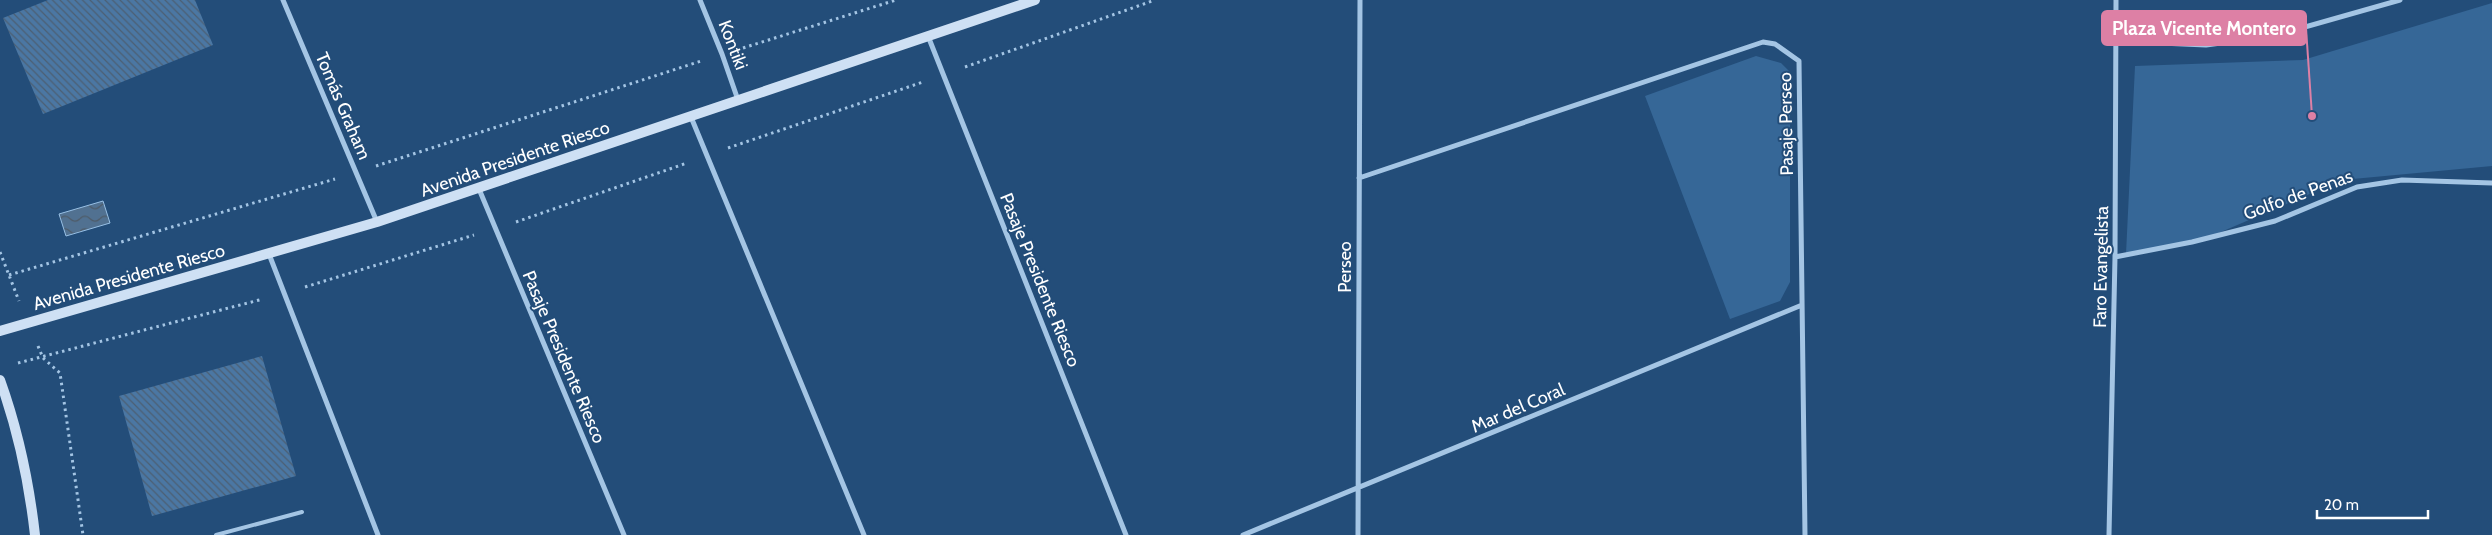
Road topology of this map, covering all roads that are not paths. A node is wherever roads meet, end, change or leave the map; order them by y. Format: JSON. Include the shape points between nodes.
{"nodes":[{"id":1,"x":283,"y":0,"type":"edge"},
{"id":2,"x":700,"y":0,"type":"edge"},
{"id":3,"x":1035,"y":0,"type":"edge"},
{"id":4,"x":1360,"y":0,"type":"edge"},
{"id":5,"x":2116,"y":0,"type":"edge"},
{"id":6,"x":2400,"y":0,"type":"edge"},
{"id":7,"x":928,"y":36,"type":"junction"},
{"id":8,"x":2115,"y":41,"type":"junction"},
{"id":9,"x":738,"y":100,"type":"junction"},
{"id":10,"x":691,"y":116,"type":"junction"},
{"id":11,"x":1359,"y":178,"type":"junction"},
{"id":12,"x":2492,"y":183,"type":"edge"},
{"id":13,"x":479,"y":189,"type":"junction"},
{"id":14,"x":377,"y":222,"type":"junction"},
{"id":15,"x":269,"y":254,"type":"junction"},
{"id":16,"x":2115,"y":257,"type":"junction"},
{"id":17,"x":1802,"y":304,"type":"junction"},
{"id":18,"x":0,"y":331,"type":"edge"},
{"id":19,"x":0,"y":380,"type":"edge"},
{"id":20,"x":1358,"y":489,"type":"junction"},
{"id":21,"x":302,"y":512,"type":"dead end"},
{"id":22,"x":35,"y":535,"type":"edge"},
{"id":23,"x":216,"y":535,"type":"edge"},
{"id":24,"x":378,"y":535,"type":"edge"},
{"id":25,"x":624,"y":535,"type":"edge"},
{"id":26,"x":864,"y":535,"type":"edge"},
{"id":27,"x":1126,"y":535,"type":"edge"},
{"id":28,"x":1243,"y":535,"type":"edge"},
{"id":29,"x":1358,"y":535,"type":"edge"},
{"id":30,"x":1805,"y":535,"type":"edge"},
{"id":31,"x":2109,"y":535,"type":"edge"}],
"edges":[{"from":1,"to":14,"type":"street","name":"Tomás Graham"},
{"from":2,"to":9,"type":"street","name":"Kontiki"},
{"from":3,"to":7,"type":"main road","name":"Avenida Presidente Riesco"},
{"from":4,"to":11,"type":"street","name":"Perseo"},
{"from":5,"to":8,"type":"street","name":"Faro Evangelista"},
{"from":6,"to":8,"type":"street","via":[[2273,36],[2206,45]]},
{"from":7,"to":9,"type":"main road","name":"Avenida Presidente Riesco"},
{"from":7,"to":27,"type":"street","name":"Pasaje Presidente Riesco"},
{"from":8,"to":16,"type":"street","name":"Faro Evangelista"},
{"from":9,"to":10,"type":"main road","name":"Avenida Presidente Riesco"},
{"from":10,"to":13,"type":"main road","name":"Avenida Presidente Riesco"},
{"from":10,"to":26,"type":"street"},
{"from":11,"to":17,"type":"street","name":"Pasaje Perseo","via":[[1762,42],[1775,44],[1799,62]]},
{"from":11,"to":20,"type":"street","name":"Perseo"},
{"from":12,"to":16,"type":"street","name":"Golfo de Penas","via":[[2402,180],[2357,187],[2275,221]]},
{"from":13,"to":14,"type":"main road","name":"Avenida Presidente Riesco"},
{"from":13,"to":25,"type":"street","name":"Pasaje Presidente Riesco"},
{"from":14,"to":15,"type":"main road","name":"Avenida Presidente Riesco"},
{"from":15,"to":18,"type":"main road","name":"Avenida Presidente Riesco"},
{"from":15,"to":24,"type":"street"},
{"from":16,"to":31,"type":"street","name":"Faro Evangelista"},
{"from":17,"to":20,"type":"street","name":"Mar del Coral"},
{"from":17,"to":30,"type":"street","name":"Pasaje Perseo"},
{"from":19,"to":22,"type":"main road","via":[[20,445]]},
{"from":20,"to":28,"type":"street","name":"Mar del Coral"},
{"from":20,"to":29,"type":"street","name":"Perseo"},
{"from":21,"to":23,"type":"lane"}]}
